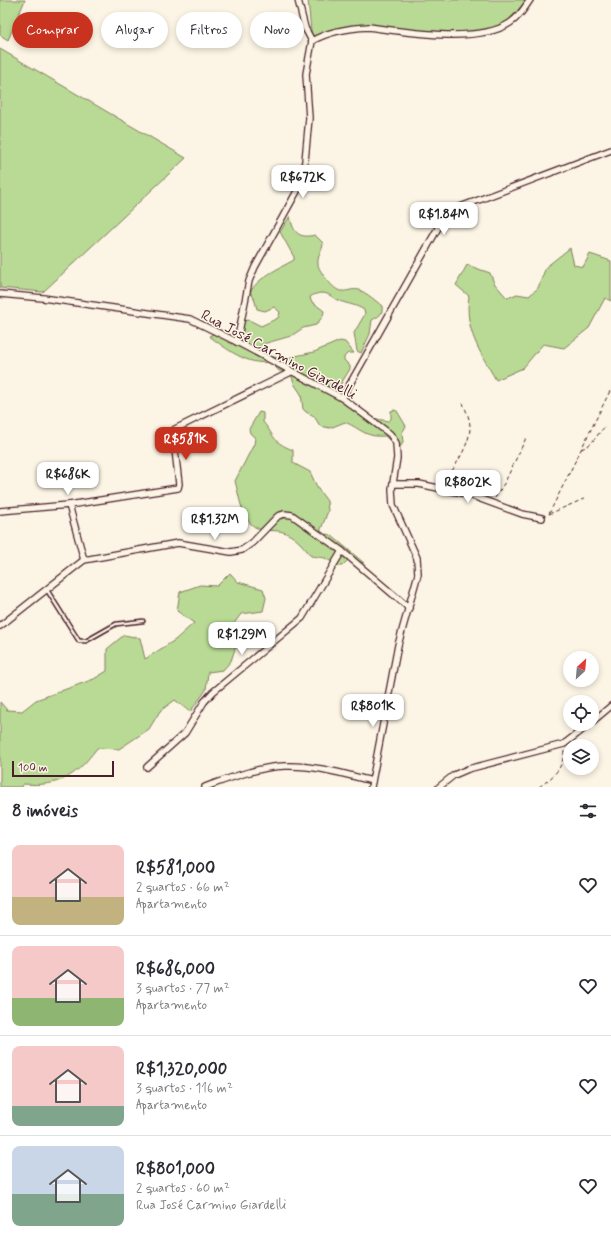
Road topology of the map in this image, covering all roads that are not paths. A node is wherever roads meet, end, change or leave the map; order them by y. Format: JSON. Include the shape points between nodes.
{"nodes":[{"id":1,"x":298,"y":0,"type":"edge"},
{"id":2,"x":530,"y":0,"type":"edge"},
{"id":3,"x":312,"y":41,"type":"junction"},
{"id":4,"x":611,"y":150,"type":"edge"},
{"id":5,"x":0,"y":294,"type":"edge"},
{"id":6,"x":237,"y":342,"type":"junction"},
{"id":7,"x":291,"y":372,"type":"junction"},
{"id":8,"x":342,"y":398,"type":"junction"},
{"id":9,"x":393,"y":484,"type":"junction"},
{"id":10,"x":69,"y":505,"type":"junction"},
{"id":11,"x":0,"y":511,"type":"edge"},
{"id":12,"x":542,"y":518,"type":"dead end"},
{"id":13,"x":342,"y":551,"type":"junction"},
{"id":14,"x":84,"y":560,"type":"junction"},
{"id":15,"x":47,"y":590,"type":"junction"},
{"id":16,"x":409,"y":608,"type":"junction"},
{"id":17,"x":144,"y":621,"type":"dead end"},
{"id":18,"x":0,"y":626,"type":"edge"},
{"id":19,"x":611,"y":706,"type":"edge"},
{"id":20,"x":599,"y":716,"type":"edge"},
{"id":21,"x":581,"y":731,"type":"edge"},
{"id":22,"x":147,"y":767,"type":"dead end"},
{"id":23,"x":372,"y":784,"type":"edge"},
{"id":24,"x":205,"y":787,"type":"edge"},
{"id":25,"x":439,"y":787,"type":"edge"}],
"edges":[{"from":1,"to":3,"type":"street","via":[[305,28]]},
{"from":2,"to":3,"type":"street","via":[[516,19],[495,30],[447,35],[356,28],[318,37]]},
{"from":3,"to":6,"type":"street","via":[[306,74],[309,118],[304,174],[249,281]]},
{"from":4,"to":8,"type":"street","via":[[447,212]]},
{"from":5,"to":6,"type":"street","name":"Rua José Carmino Giardelli","via":[[186,319]]},
{"from":6,"to":7,"type":"street","name":"Rua José Carmino Giardelli"},
{"from":7,"to":8,"type":"street","name":"Rua José Carmino Giardelli"},
{"from":7,"to":10,"type":"street","via":[[175,429],[180,484],[178,488]]},
{"from":8,"to":9,"type":"street","name":"Rua José Carmino Giardelli","via":[[390,434],[396,443],[397,458]]},
{"from":9,"to":12,"type":"street","via":[[419,484],[442,489]]},
{"from":9,"to":16,"type":"street","name":"Rua José Carmino Giardelli","via":[[393,505],[417,558],[418,574]]},
{"from":10,"to":11,"type":"street"},
{"from":10,"to":14,"type":"street"},
{"from":13,"to":14,"type":"street","via":[[292,515],[284,514],[278,516],[242,550],[222,552],[178,543]]},
{"from":13,"to":16,"type":"street"},
{"from":13,"to":22,"type":"street","via":[[306,614],[213,692],[204,702],[186,733]]},
{"from":14,"to":15,"type":"street"},
{"from":15,"to":17,"type":"lane","via":[[79,641],[86,641],[116,624]]},
{"from":15,"to":18,"type":"street"},
{"from":16,"to":23,"type":"street","name":"Rua José Carmino Giardelli","via":[[398,645]]},
{"from":19,"to":20,"type":"street"},
{"from":21,"to":25,"type":"street","via":[[564,744],[468,769],[454,775]]},
{"from":23,"to":24,"type":"street","via":[[324,769],[284,766],[244,773]]}]}
